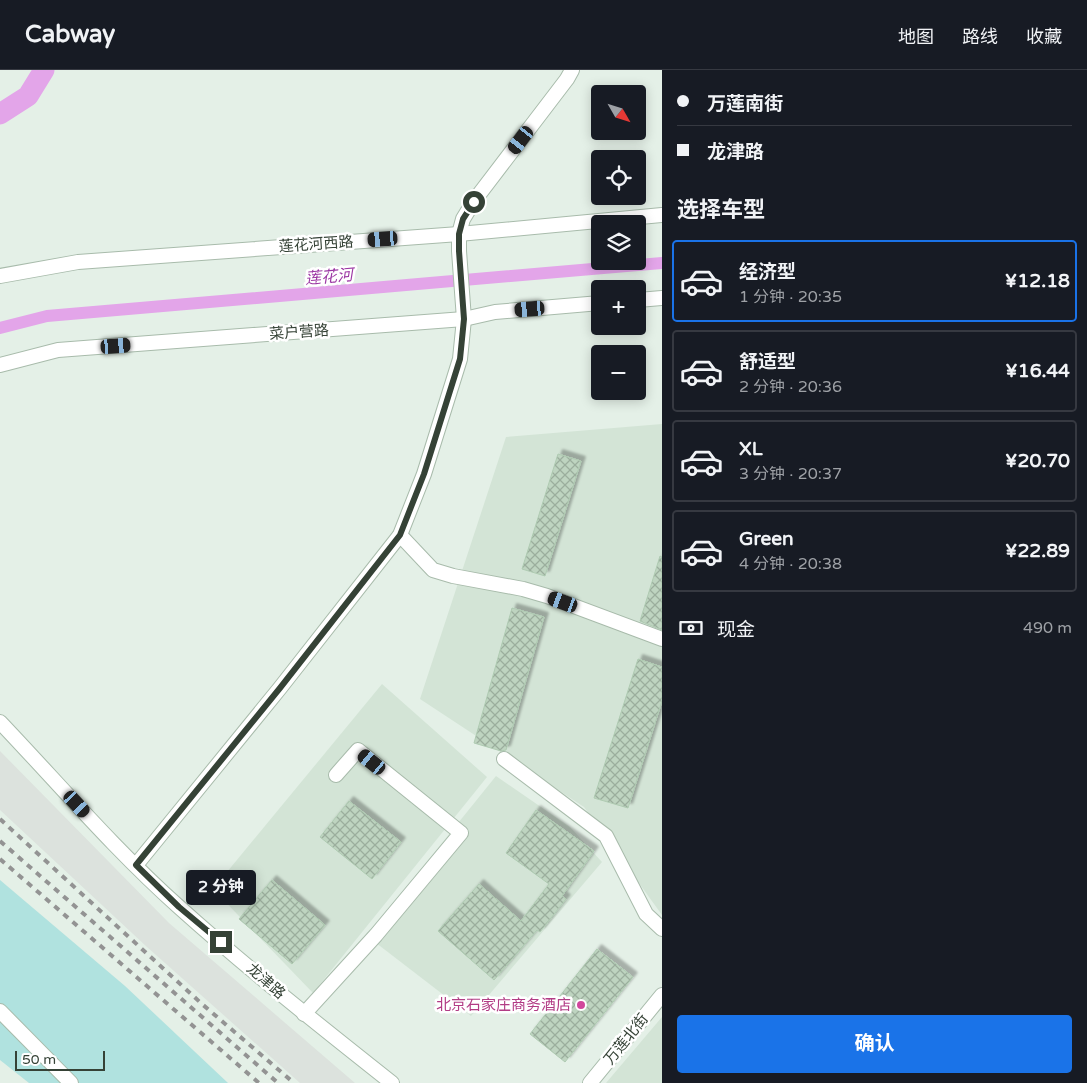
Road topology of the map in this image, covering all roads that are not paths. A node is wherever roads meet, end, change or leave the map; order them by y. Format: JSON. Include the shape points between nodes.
{"nodes":[{"id":1,"x":572,"y":70,"type":"edge"},
{"id":2,"x":662,"y":215,"type":"edge"},
{"id":3,"x":459,"y":234,"type":"junction"},
{"id":4,"x":0,"y":276,"type":"edge"},
{"id":5,"x":662,"y":298,"type":"edge"},
{"id":6,"x":646,"y":299,"type":"edge"},
{"id":7,"x":591,"y":304,"type":"edge"},
{"id":8,"x":463,"y":313,"type":"junction"},
{"id":9,"x":0,"y":365,"type":"edge"},
{"id":10,"x":400,"y":535,"type":"junction"},
{"id":11,"x":662,"y":639,"type":"edge"},
{"id":12,"x":0,"y":722,"type":"edge"},
{"id":13,"x":504,"y":759,"type":"dead end"},
{"id":14,"x":336,"y":775,"type":"dead end"},
{"id":15,"x":136,"y":865,"type":"junction"},
{"id":16,"x":662,"y":929,"type":"edge"},
{"id":17,"x":662,"y":995,"type":"edge"},
{"id":18,"x":0,"y":1011,"type":"edge"},
{"id":19,"x":304,"y":1014,"type":"junction"},
{"id":20,"x":71,"y":1083,"type":"edge"},
{"id":21,"x":392,"y":1083,"type":"edge"},
{"id":22,"x":590,"y":1083,"type":"edge"}],
"edges":[{"from":1,"to":3,"type":"street","via":[[474,202],[463,219]]},
{"from":2,"to":3,"type":"street","name":"莲花河西路"},
{"from":3,"to":4,"type":"street","name":"莲花河西路","via":[[78,262]]},
{"from":3,"to":8,"type":"street"},
{"from":5,"to":6,"type":"street"},
{"from":7,"to":8,"type":"street","name":"菜户营路"},
{"from":8,"to":9,"type":"street","name":"菜户营路","via":[[58,350]]},
{"from":8,"to":10,"type":"street","via":[[460,359],[424,474]]},
{"from":10,"to":11,"type":"street","via":[[433,570],[523,589]]},
{"from":10,"to":15,"type":"street"},
{"from":12,"to":15,"type":"street","name":"龙津路"},
{"from":13,"to":16,"type":"street","via":[[606,836],[646,914]]},
{"from":14,"to":19,"type":"street","via":[[358,750],[461,833]]},
{"from":15,"to":19,"type":"street","name":"龙津路","via":[[179,907]]},
{"from":17,"to":22,"type":"street","name":"万莲北街"},
{"from":18,"to":20,"type":"street"},
{"from":19,"to":21,"type":"street","name":"龙津路"}]}
